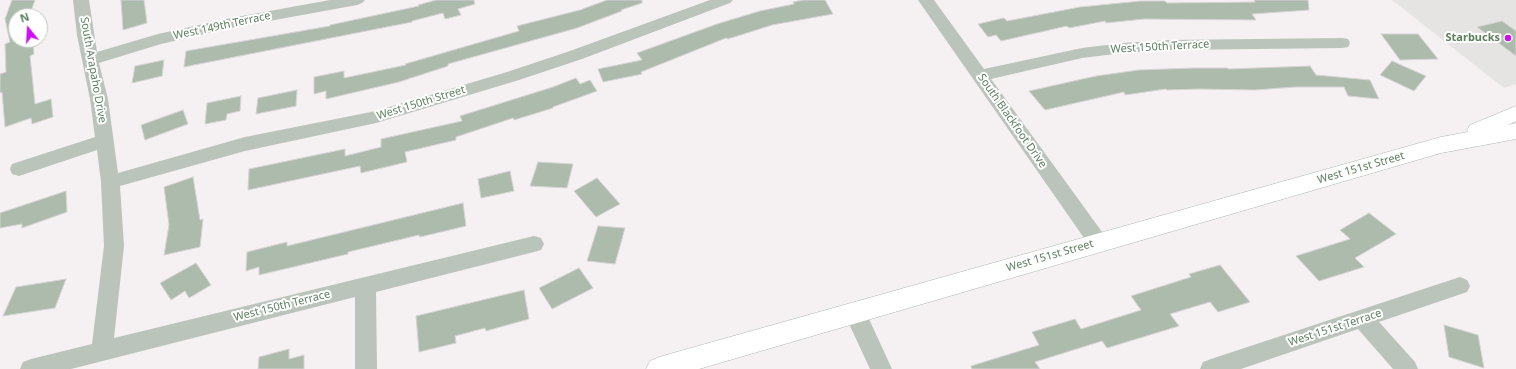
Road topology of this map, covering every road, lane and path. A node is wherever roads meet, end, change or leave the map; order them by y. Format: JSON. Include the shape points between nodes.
{"nodes":[{"id":1,"x":81,"y":0,"type":"edge"},
{"id":2,"x":357,"y":0,"type":"edge"},
{"id":3,"x":726,"y":0,"type":"edge"},
{"id":4,"x":926,"y":0,"type":"edge"},
{"id":5,"x":1342,"y":43,"type":"dead end"},
{"id":6,"x":90,"y":60,"type":"junction"},
{"id":7,"x":980,"y":76,"type":"junction"},
{"id":8,"x":1516,"y":112,"type":"edge"},
{"id":9,"x":1510,"y":131,"type":"edge"},
{"id":10,"x":104,"y":141,"type":"junction"},
{"id":11,"x":1441,"y":145,"type":"junction"},
{"id":12,"x":19,"y":169,"type":"dead end"},
{"id":13,"x":110,"y":182,"type":"junction"},
{"id":14,"x":1098,"y":242,"type":"junction"},
{"id":15,"x":534,"y":244,"type":"dead end"},
{"id":16,"x":365,"y":286,"type":"junction"},
{"id":17,"x":1460,"y":286,"type":"dead end"},
{"id":18,"x":855,"y":313,"type":"junction"},
{"id":19,"x":1362,"y":319,"type":"junction"},
{"id":20,"x":102,"y":351,"type":"junction"},
{"id":21,"x":31,"y":369,"type":"edge"},
{"id":22,"x":366,"y":369,"type":"edge"},
{"id":23,"x":659,"y":369,"type":"edge"},
{"id":24,"x":881,"y":369,"type":"edge"},
{"id":25,"x":1211,"y":369,"type":"edge"},
{"id":26,"x":1407,"y":369,"type":"edge"}],
"edges":[{"from":1,"to":6,"type":"street","name":"South Arapaho Drive"},
{"from":2,"to":6,"type":"street","name":"West 149th Terrace","via":[[158,39]]},
{"from":3,"to":13,"type":"street","name":"West 150th Street","via":[[569,58],[376,117],[245,144]]},
{"from":4,"to":7,"type":"street","name":"South Blackfoot Drive"},
{"from":5,"to":7,"type":"street","name":"West 150th Terrace","via":[[1123,48],[1082,53]]},
{"from":6,"to":10,"type":"street","name":"South Arapaho Drive","via":[[99,99]]},
{"from":7,"to":14,"type":"street","name":"South Blackfoot Drive"},
{"from":8,"to":11,"type":"main road","name":"West 151st Street"},
{"from":9,"to":11,"type":"main road","name":"West 151st Street"},
{"from":10,"to":12,"type":"street"},
{"from":10,"to":13,"type":"street","name":"South Arapaho Drive"},
{"from":11,"to":14,"type":"main road","name":"West 151st Street"},
{"from":13,"to":20,"type":"street","name":"South Arapaho Drive","via":[[114,246]]},
{"from":14,"to":18,"type":"main road","name":"West 151st Street"},
{"from":15,"to":16,"type":"street","name":"West 150th Terrace"},
{"from":16,"to":20,"type":"street","name":"West 150th Terrace"},
{"from":16,"to":22,"type":"street"},
{"from":17,"to":19,"type":"street","name":"West 151st Terrace"},
{"from":18,"to":23,"type":"main road","name":"West 151st Street"},
{"from":18,"to":24,"type":"street"},
{"from":19,"to":25,"type":"street","name":"West 151st Terrace"},
{"from":19,"to":26,"type":"street"},
{"from":20,"to":21,"type":"street","name":"West 150th Terrace"}]}
